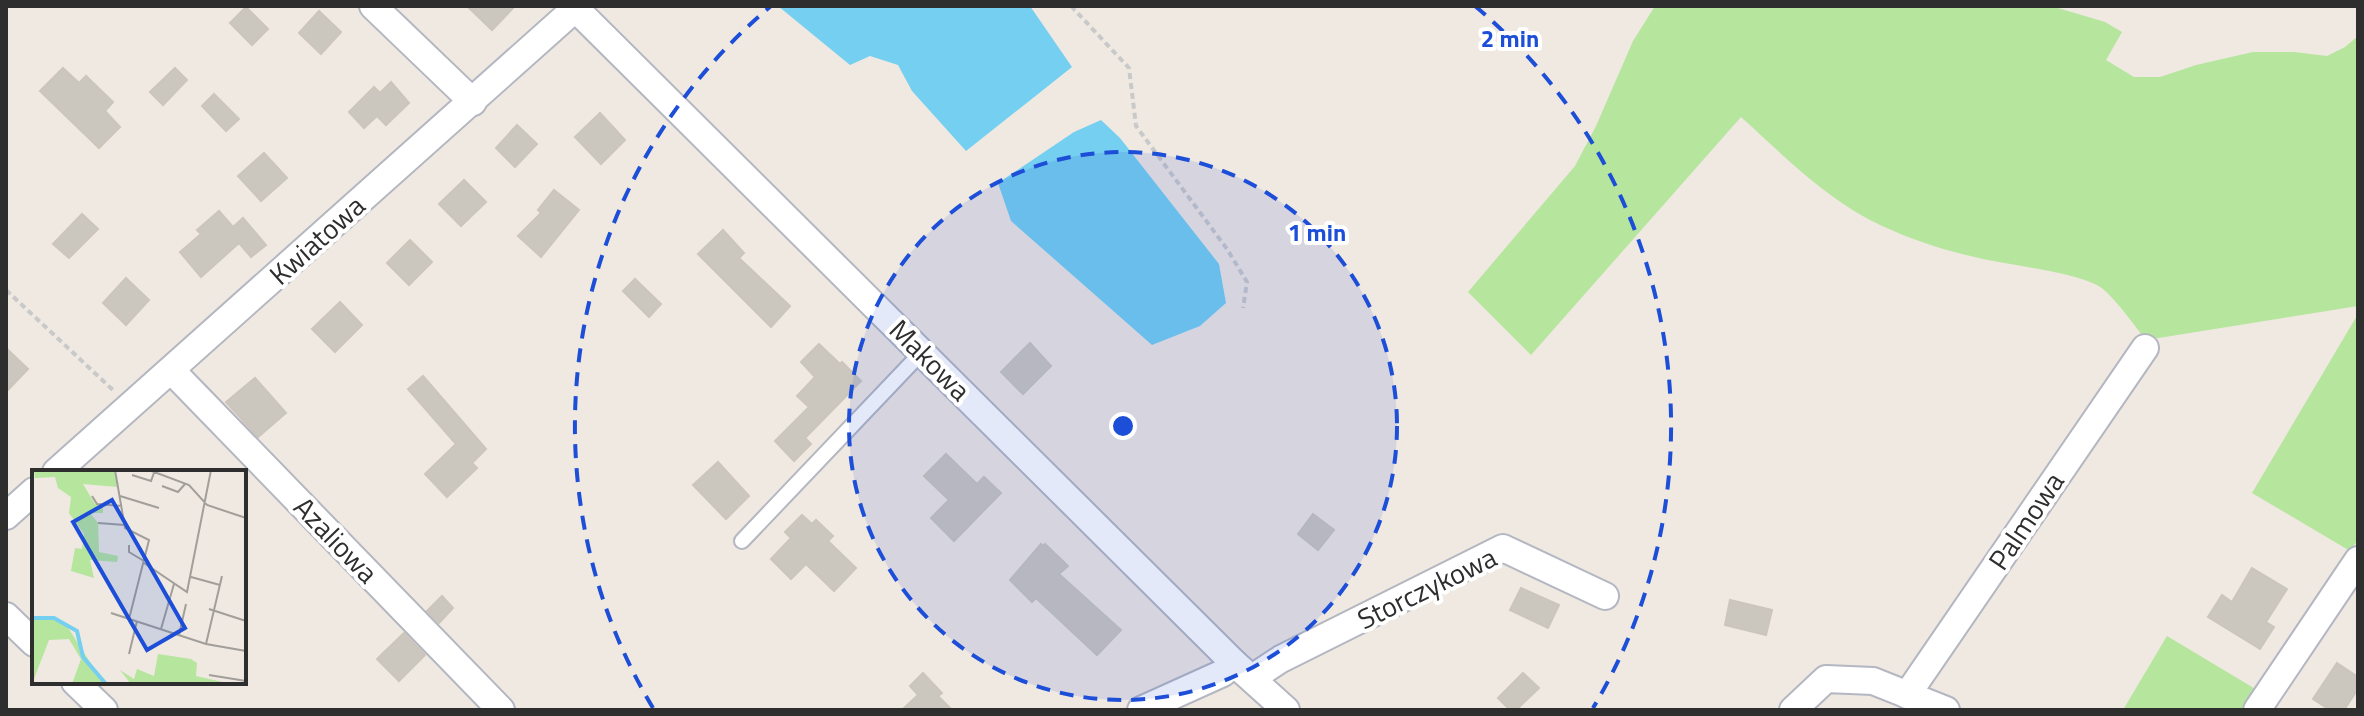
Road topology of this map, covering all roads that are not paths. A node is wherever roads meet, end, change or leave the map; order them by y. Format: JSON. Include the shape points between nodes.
{"nodes":[{"id":1,"x":373,"y":6,"type":"edge"},
{"id":2,"x":576,"y":7,"type":"edge"},
{"id":3,"x":473,"y":102,"type":"junction"},
{"id":4,"x":2145,"y":348,"type":"dead end"},
{"id":5,"x":922,"y":352,"type":"junction"},
{"id":6,"x":171,"y":370,"type":"junction"},
{"id":7,"x":58,"y":470,"type":"edge"},
{"id":8,"x":32,"y":493,"type":"edge"},
{"id":9,"x":6,"y":516,"type":"edge"},
{"id":10,"x":742,"y":541,"type":"dead end"},
{"id":11,"x":2358,"y":560,"type":"edge"},
{"id":12,"x":1605,"y":596,"type":"dead end"},
{"id":13,"x":6,"y":616,"type":"edge"},
{"id":14,"x":32,"y":641,"type":"edge"},
{"id":15,"x":1243,"y":671,"type":"junction"},
{"id":16,"x":77,"y":684,"type":"edge"},
{"id":17,"x":1907,"y":695,"type":"junction"},
{"id":18,"x":104,"y":710,"type":"edge"},
{"id":19,"x":501,"y":710,"type":"edge"},
{"id":20,"x":1141,"y":710,"type":"edge"},
{"id":21,"x":1286,"y":710,"type":"edge"},
{"id":22,"x":1793,"y":710,"type":"edge"},
{"id":23,"x":1946,"y":710,"type":"edge"},
{"id":24,"x":2257,"y":710,"type":"edge"}],
"edges":[{"from":1,"to":3,"type":"street"},
{"from":2,"to":3,"type":"street","name":"Kwiatowa"},
{"from":2,"to":5,"type":"street","name":"Makowa"},
{"from":3,"to":6,"type":"street","name":"Kwiatowa"},
{"from":4,"to":17,"type":"street","name":"Palmowa"},
{"from":5,"to":10,"type":"lane"},
{"from":5,"to":15,"type":"street","name":"Makowa"},
{"from":6,"to":7,"type":"street","name":"Kwiatowa"},
{"from":6,"to":19,"type":"street","name":"Azaliowa"},
{"from":8,"to":9,"type":"street"},
{"from":11,"to":24,"type":"street"},
{"from":12,"to":15,"type":"street","name":"Storczykowa","via":[[1503,548],[1281,659]]},
{"from":13,"to":14,"type":"street"},
{"from":15,"to":20,"type":"street","name":"Storczykowa","via":[[1223,673]]},
{"from":15,"to":21,"type":"street","name":"Makowa"},
{"from":16,"to":18,"type":"street"},
{"from":17,"to":22,"type":"street","via":[[1873,681],[1826,679]]},
{"from":17,"to":23,"type":"street"}]}
